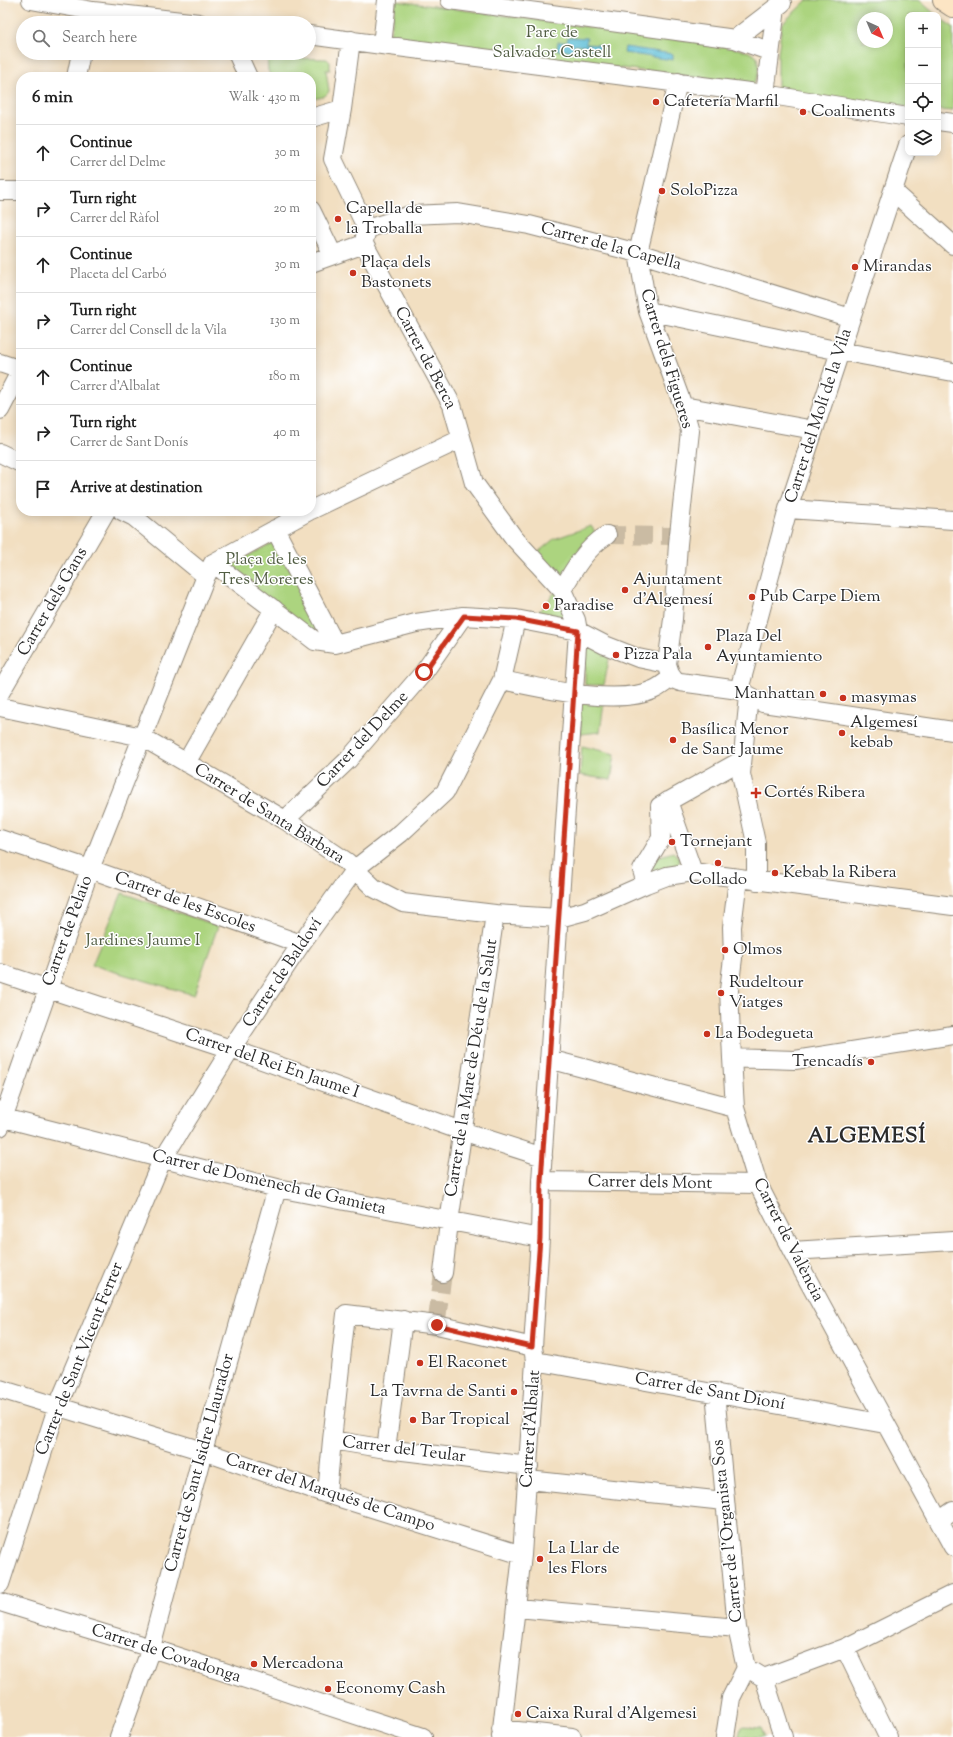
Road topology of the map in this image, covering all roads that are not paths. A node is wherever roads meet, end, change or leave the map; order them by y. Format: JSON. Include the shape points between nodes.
{"nodes":[{"id":1,"x":31,"y":0,"type":"edge"},
{"id":2,"x":387,"y":0,"type":"edge"},
{"id":3,"x":450,"y":0,"type":"edge"},
{"id":4,"x":944,"y":0,"type":"edge"},
{"id":5,"x":494,"y":3,"type":"edge"},
{"id":6,"x":777,"y":3,"type":"edge"},
{"id":7,"x":113,"y":6,"type":"edge"},
{"id":8,"x":953,"y":6,"type":"edge"},
{"id":9,"x":82,"y":10,"type":"edge"},
{"id":10,"x":164,"y":16,"type":"edge"},
{"id":11,"x":316,"y":36,"type":"edge"},
{"id":12,"x":735,"y":39,"type":"junction"},
{"id":13,"x":351,"y":40,"type":"junction"},
{"id":14,"x":382,"y":45,"type":"junction"},
{"id":15,"x":770,"y":51,"type":"junction"},
{"id":16,"x":80,"y":60,"type":"edge"},
{"id":17,"x":240,"y":60,"type":"edge"},
{"id":18,"x":77,"y":72,"type":"edge"},
{"id":19,"x":246,"y":72,"type":"edge"},
{"id":20,"x":678,"y":82,"type":"junction"},
{"id":21,"x":765,"y":94,"type":"junction"},
{"id":22,"x":342,"y":109,"type":"junction"},
{"id":23,"x":316,"y":117,"type":"edge"},
{"id":24,"x":905,"y":117,"type":"edge"},
{"id":25,"x":941,"y":121,"type":"edge"},
{"id":26,"x":953,"y":123,"type":"edge"},
{"id":27,"x":905,"y":155,"type":"edge"},
{"id":28,"x":0,"y":191,"type":"edge"},
{"id":29,"x":16,"y":191,"type":"edge"},
{"id":30,"x":894,"y":192,"type":"junction"},
{"id":31,"x":316,"y":220,"type":"edge"},
{"id":32,"x":365,"y":236,"type":"junction"},
{"id":33,"x":953,"y":245,"type":"edge"},
{"id":34,"x":638,"y":253,"type":"junction"},
{"id":35,"x":333,"y":255,"type":"junction"},
{"id":36,"x":316,"y":261,"type":"edge"},
{"id":37,"x":648,"y":311,"type":"junction"},
{"id":38,"x":851,"y":318,"type":"junction"},
{"id":39,"x":840,"y":352,"type":"junction"},
{"id":40,"x":0,"y":363,"type":"edge"},
{"id":41,"x":16,"y":368,"type":"edge"},
{"id":42,"x":953,"y":372,"type":"edge"},
{"id":43,"x":16,"y":380,"type":"edge"},
{"id":44,"x":683,"y":406,"type":"junction"},
{"id":45,"x":0,"y":410,"type":"edge"},
{"id":46,"x":814,"y":430,"type":"junction"},
{"id":47,"x":461,"y":439,"type":"junction"},
{"id":48,"x":0,"y":453,"type":"edge"},
{"id":49,"x":16,"y":461,"type":"edge"},
{"id":50,"x":316,"y":507,"type":"edge"},
{"id":51,"x":788,"y":509,"type":"junction"},
{"id":52,"x":103,"y":516,"type":"edge"},
{"id":53,"x":135,"y":516,"type":"edge"},
{"id":54,"x":299,"y":516,"type":"edge"},
{"id":55,"x":953,"y":520,"type":"edge"},
{"id":56,"x":275,"y":529,"type":"junction"},
{"id":57,"x":607,"y":535,"type":"tunnel mouth"},
{"id":58,"x":209,"y":569,"type":"junction"},
{"id":59,"x":562,"y":590,"type":"junction"},
{"id":60,"x":274,"y":609,"type":"junction"},
{"id":61,"x":464,"y":616,"type":"junction"},
{"id":62,"x":516,"y":619,"type":"junction"},
{"id":63,"x":578,"y":631,"type":"junction"},
{"id":64,"x":335,"y":644,"type":"junction"},
{"id":65,"x":664,"y":667,"type":"junction"},
{"id":66,"x":502,"y":680,"type":"junction"},
{"id":67,"x":0,"y":693,"type":"edge"},
{"id":68,"x":744,"y":693,"type":"junction"},
{"id":69,"x":574,"y":694,"type":"junction"},
{"id":70,"x":0,"y":707,"type":"edge"},
{"id":71,"x":953,"y":732,"type":"edge"},
{"id":72,"x":142,"y":736,"type":"junction"},
{"id":73,"x":742,"y":760,"type":"junction"},
{"id":74,"x":186,"y":763,"type":"junction"},
{"id":75,"x":668,"y":801,"type":"junction"},
{"id":76,"x":284,"y":820,"type":"junction"},
{"id":77,"x":0,"y":839,"type":"edge"},
{"id":78,"x":90,"y":869,"type":"junction"},
{"id":79,"x":355,"y":869,"type":"junction"},
{"id":80,"x":693,"y":872,"type":"junction"},
{"id":81,"x":738,"y":879,"type":"junction"},
{"id":82,"x":756,"y":880,"type":"junction"},
{"id":83,"x":646,"y":884,"type":"junction"},
{"id":84,"x":953,"y":906,"type":"edge"},
{"id":85,"x":495,"y":914,"type":"junction"},
{"id":86,"x":558,"y":924,"type":"junction"},
{"id":87,"x":301,"y":944,"type":"junction"},
{"id":88,"x":0,"y":973,"type":"edge"},
{"id":89,"x":47,"y":989,"type":"junction"},
{"id":90,"x":953,"y":1035,"type":"edge"},
{"id":91,"x":231,"y":1049,"type":"junction"},
{"id":92,"x":732,"y":1058,"type":"junction"},
{"id":93,"x":549,"y":1059,"type":"junction"},
{"id":94,"x":735,"y":1108,"type":"junction"},
{"id":95,"x":1,"y":1121,"type":"edge"},
{"id":96,"x":462,"y":1131,"type":"junction"},
{"id":97,"x":543,"y":1156,"type":"junction"},
{"id":98,"x":162,"y":1160,"type":"junction"},
{"id":99,"x":541,"y":1181,"type":"junction"},
{"id":100,"x":758,"y":1184,"type":"junction"},
{"id":101,"x":277,"y":1188,"type":"junction"},
{"id":102,"x":449,"y":1222,"type":"junction"},
{"id":103,"x":540,"y":1238,"type":"junction"},
{"id":104,"x":953,"y":1241,"type":"edge"},
{"id":105,"x":792,"y":1251,"type":"junction"},
{"id":106,"x":443,"y":1273,"type":"tunnel mouth"},
{"id":107,"x":403,"y":1320,"type":"junction"},
{"id":108,"x":534,"y":1354,"type":"junction"},
{"id":109,"x":0,"y":1389,"type":"edge"},
{"id":110,"x":716,"y":1392,"type":"junction"},
{"id":111,"x":57,"y":1408,"type":"junction"},
{"id":112,"x":885,"y":1424,"type":"junction"},
{"id":113,"x":332,"y":1440,"type":"junction"},
{"id":114,"x":386,"y":1449,"type":"junction"},
{"id":115,"x":203,"y":1451,"type":"junction"},
{"id":116,"x":529,"y":1473,"type":"junction"},
{"id":117,"x":327,"y":1494,"type":"junction"},
{"id":118,"x":724,"y":1501,"type":"junction"},
{"id":119,"x":946,"y":1516,"type":"edge"},
{"id":120,"x":953,"y":1547,"type":"edge"},
{"id":121,"x":522,"y":1555,"type":"junction"},
{"id":122,"x":0,"y":1584,"type":"edge"},
{"id":123,"x":953,"y":1594,"type":"edge"},
{"id":124,"x":0,"y":1602,"type":"edge"},
{"id":125,"x":517,"y":1608,"type":"junction"},
{"id":126,"x":737,"y":1628,"type":"junction"},
{"id":127,"x":151,"y":1648,"type":"junction"},
{"id":128,"x":845,"y":1648,"type":"junction"},
{"id":129,"x":746,"y":1668,"type":"junction"},
{"id":130,"x":764,"y":1678,"type":"junction"},
{"id":131,"x":501,"y":1733,"type":"edge"},
{"id":132,"x":119,"y":1737,"type":"edge"},
{"id":133,"x":423,"y":1737,"type":"edge"},
{"id":134,"x":572,"y":1737,"type":"edge"},
{"id":135,"x":726,"y":1737,"type":"edge"},
{"id":136,"x":783,"y":1737,"type":"edge"},
{"id":137,"x":888,"y":1737,"type":"edge"}],
"edges":[{"from":1,"to":9,"type":"street"},
{"from":2,"to":14,"type":"street"},
{"from":3,"to":5,"type":"street"},
{"from":4,"to":8,"type":"street"},
{"from":5,"to":12,"type":"street"},
{"from":6,"to":12,"type":"street"},
{"from":6,"to":15,"type":"street"},
{"from":7,"to":9,"type":"street"},
{"from":7,"to":10,"type":"street"},
{"from":11,"to":13,"type":"street"},
{"from":12,"to":15,"type":"street"},
{"from":13,"to":14,"type":"street"},
{"from":13,"to":22,"type":"street","name":"Carrer de Berca"},
{"from":14,"to":20,"type":"street"},
{"from":15,"to":21,"type":"street"},
{"from":16,"to":18,"type":"street"},
{"from":17,"to":19,"type":"street"},
{"from":20,"to":21,"type":"street"},
{"from":20,"to":34,"type":"street","name":"Carrer dels Figueres"},
{"from":21,"to":24,"type":"street"},
{"from":22,"to":23,"type":"street"},
{"from":22,"to":32,"type":"street","name":"Carrer de Berca","via":[[333,159]]},
{"from":25,"to":26,"type":"street"},
{"from":27,"to":30,"type":"street","name":"Carrer del Molí de la Vila"},
{"from":28,"to":29,"type":"street"},
{"from":30,"to":33,"type":"street"},
{"from":30,"to":38,"type":"street","name":"Carrer del Molí de la Vila"},
{"from":31,"to":35,"type":"street"},
{"from":32,"to":34,"type":"street","name":"Carrer de la Capella","via":[[410,215],[458,213],[529,225]]},
{"from":32,"to":35,"type":"street","name":"Carrer de la Capella"},
{"from":32,"to":47,"type":"street","name":"Carrer de Berca","via":[[452,404]]},
{"from":34,"to":37,"type":"street","name":"Carrer dels Figueres"},
{"from":34,"to":38,"type":"street","name":"Carrer de la Capella"},
{"from":35,"to":36,"type":"street","name":"Carrer de la Capella"},
{"from":37,"to":39,"type":"street"},
{"from":37,"to":44,"type":"street","name":"Carrer dels Figueres"},
{"from":38,"to":39,"type":"street","name":"Carrer del Molí de la Vila"},
{"from":39,"to":42,"type":"street"},
{"from":39,"to":46,"type":"street","name":"Carrer del Molí de la Vila"},
{"from":40,"to":41,"type":"street"},
{"from":43,"to":45,"type":"street"},
{"from":44,"to":46,"type":"street"},
{"from":44,"to":65,"type":"street","name":"Carrer dels Figueres","via":[[690,431],[673,619]]},
{"from":46,"to":51,"type":"street","name":"Carrer del Molí de la Vila"},
{"from":47,"to":50,"type":"street"},
{"from":47,"to":59,"type":"street","name":"Carrer de Berca","via":[[474,483],[514,538]]},
{"from":48,"to":49,"type":"street"},
{"from":51,"to":55,"type":"street"},
{"from":51,"to":68,"type":"street","name":"Carrer del Molí de la Vila"},
{"from":52,"to":67,"type":"street","name":"Carrer dels Gans"},
{"from":53,"to":58,"type":"street"},
{"from":54,"to":56,"type":"street"},
{"from":56,"to":58,"type":"street"},
{"from":56,"to":64,"type":"street"},
{"from":57,"to":59,"type":"street","via":[[596,542],[574,569]]},
{"from":58,"to":60,"type":"street"},
{"from":58,"to":72,"type":"street","name":"Carrer de Pelaio"},
{"from":59,"to":63,"type":"street","name":"Carrer de Berca","via":[[576,620]]},
{"from":60,"to":64,"type":"street","via":[[315,642]]},
{"from":60,"to":74,"type":"street"},
{"from":61,"to":62,"type":"street"},
{"from":61,"to":64,"type":"street","via":[[416,623]]},
{"from":61,"to":76,"type":"street","name":"Carrer del Delme","via":[[424,672],[348,760]]},
{"from":62,"to":63,"type":"street"},
{"from":62,"to":66,"type":"street","name":"Carrer de Baldoví"},
{"from":63,"to":65,"type":"street","via":[[605,645]]},
{"from":63,"to":69,"type":"street","name":"Carrer d'Albalat"},
{"from":65,"to":68,"type":"street","via":[[687,684]]},
{"from":65,"to":69,"type":"street","via":[[654,690],[626,696]]},
{"from":66,"to":69,"type":"street"},
{"from":66,"to":79,"type":"street","name":"Carrer de Baldoví","via":[[445,792],[401,833]]},
{"from":68,"to":71,"type":"street","via":[[763,703]]},
{"from":68,"to":73,"type":"street"},
{"from":69,"to":86,"type":"street","name":"Carrer d'Albalat"},
{"from":70,"to":72,"type":"street","name":"Carrer de Santa Bàrbara"},
{"from":72,"to":74,"type":"street","name":"Carrer de Santa Bàrbara"},
{"from":72,"to":78,"type":"street","name":"Carrer de Pelaio"},
{"from":73,"to":75,"type":"street"},
{"from":73,"to":82,"type":"street","via":[[741,774],[756,843]]},
{"from":74,"to":76,"type":"street","name":"Carrer de Santa Bàrbara"},
{"from":75,"to":80,"type":"street"},
{"from":75,"to":83,"type":"street","via":[[660,806],[661,838],[642,870]]},
{"from":76,"to":79,"type":"street","name":"Carrer de Santa Bàrbara"},
{"from":77,"to":78,"type":"street","name":"Carrer de les Escoles"},
{"from":78,"to":87,"type":"street","name":"Carrer de les Escoles"},
{"from":78,"to":89,"type":"street","name":"Carrer de Pelaio"},
{"from":79,"to":85,"type":"street","name":"Carrer de Santa Bàrbara","via":[[374,888],[403,902]]},
{"from":79,"to":87,"type":"street","name":"Carrer de Baldoví"},
{"from":80,"to":81,"type":"street"},
{"from":80,"to":83,"type":"street","via":[[667,876]]},
{"from":81,"to":82,"type":"street"},
{"from":81,"to":92,"type":"street","name":"Carrer de València","via":[[732,928],[733,958],[729,990]]},
{"from":82,"to":84,"type":"street"},
{"from":83,"to":86,"type":"street"},
{"from":85,"to":86,"type":"street","name":"Carrer de Santa Bàrbara"},
{"from":85,"to":96,"type":"street","name":"Carrer de la Mare de Déu de la Salut"},
{"from":86,"to":93,"type":"street","name":"Carrer d'Albalat"},
{"from":87,"to":91,"type":"street","name":"Carrer de Baldoví"},
{"from":88,"to":89,"type":"street","name":"Carrer del Rei En Jaume I"},
{"from":89,"to":91,"type":"street","name":"Carrer del Rei En Jaume I"},
{"from":89,"to":95,"type":"street","name":"Carrer de Pelaio"},
{"from":90,"to":92,"type":"street","via":[[795,1060]]},
{"from":91,"to":96,"type":"street","name":"Carrer del Rei En Jaume I"},
{"from":91,"to":98,"type":"street","name":"Carrer de Baldoví"},
{"from":92,"to":94,"type":"street","name":"Carrer de València"},
{"from":93,"to":94,"type":"street"},
{"from":93,"to":97,"type":"street","name":"Carrer d'Albalat"},
{"from":94,"to":100,"type":"street","name":"Carrer de València"},
{"from":95,"to":98,"type":"street","name":"Carrer de Domènech de Gamieta"},
{"from":96,"to":97,"type":"street","name":"Carrer del Rei En Jaume I"},
{"from":96,"to":102,"type":"street","name":"Carrer de la Mare de Déu de la Salut"},
{"from":97,"to":99,"type":"street","name":"Carrer d'Albalat"},
{"from":98,"to":101,"type":"street","name":"Carrer de Domènech de Gamieta"},
{"from":98,"to":111,"type":"street","name":"Carrer de Sant Vicent Ferrer"},
{"from":99,"to":100,"type":"street","name":"Carrer dels Mont"},
{"from":99,"to":103,"type":"street","name":"Carrer d'Albalat"},
{"from":100,"to":105,"type":"street","name":"Carrer de València"},
{"from":101,"to":102,"type":"street","name":"Carrer de Domènech de Gamieta"},
{"from":101,"to":115,"type":"street","name":"Carrer de Sant Isidre Llaurador"},
{"from":102,"to":103,"type":"street","name":"Carrer de Domènech de Gamieta"},
{"from":102,"to":106,"type":"street","name":"Carrer de la Mare de Déu de la Salut"},
{"from":103,"to":108,"type":"street","name":"Carrer d'Albalat"},
{"from":104,"to":105,"type":"street"},
{"from":105,"to":112,"type":"street","name":"Carrer de València"},
{"from":107,"to":108,"type":"street","name":"Carrer de Sant Dioní","via":[[437,1322]]},
{"from":107,"to":113,"type":"street","name":"Carrer de Sant Dioní","via":[[346,1314]]},
{"from":107,"to":114,"type":"street"},
{"from":108,"to":110,"type":"street","name":"Carrer de Sant Dioní"},
{"from":108,"to":116,"type":"street","name":"Carrer d'Albalat"},
{"from":109,"to":111,"type":"street","name":"Carrer del Marqués de Campo"},
{"from":110,"to":112,"type":"street","name":"Carrer de Sant Dioní"},
{"from":110,"to":118,"type":"street","name":"Carrer de l'Organista Sos"},
{"from":111,"to":115,"type":"street","name":"Carrer del Marqués de Campo"},
{"from":111,"to":122,"type":"street","name":"Carrer de Sant Vicent Ferrer"},
{"from":112,"to":119,"type":"street","name":"Carrer de València"},
{"from":113,"to":114,"type":"street","name":"Carrer del Teular"},
{"from":113,"to":117,"type":"street","name":"Carrer del Teular"},
{"from":114,"to":116,"type":"street","name":"Carrer del Teular"},
{"from":115,"to":117,"type":"street","name":"Carrer del Marqués de Campo"},
{"from":115,"to":127,"type":"street","name":"Carrer de Sant Isidre Llaurador"},
{"from":116,"to":118,"type":"street","name":"Carrer del Teular"},
{"from":116,"to":121,"type":"street","name":"Carrer d'Albalat"},
{"from":117,"to":121,"type":"street","name":"Carrer del Marqués de Campo"},
{"from":118,"to":126,"type":"street","name":"Carrer de l'Organista Sos"},
{"from":119,"to":120,"type":"street","name":"Carrer de València"},
{"from":121,"to":125,"type":"street","name":"Carrer d'Albalat"},
{"from":123,"to":128,"type":"street"},
{"from":124,"to":127,"type":"street","name":"Carrer de Covadonga"},
{"from":125,"to":126,"type":"street"},
{"from":125,"to":131,"type":"street","name":"Carrer d'Albalat"},
{"from":126,"to":129,"type":"street","name":"Carrer de l'Organista Sos"},
{"from":127,"to":132,"type":"street","name":"Carrer de Sant Isidre Llaurador"},
{"from":127,"to":133,"type":"street","name":"Carrer de Covadonga"},
{"from":128,"to":130,"type":"street"},
{"from":128,"to":137,"type":"street"},
{"from":129,"to":130,"type":"street"},
{"from":129,"to":135,"type":"street","via":[[731,1698]]},
{"from":130,"to":136,"type":"street"},
{"from":131,"to":134,"type":"street"}]}
